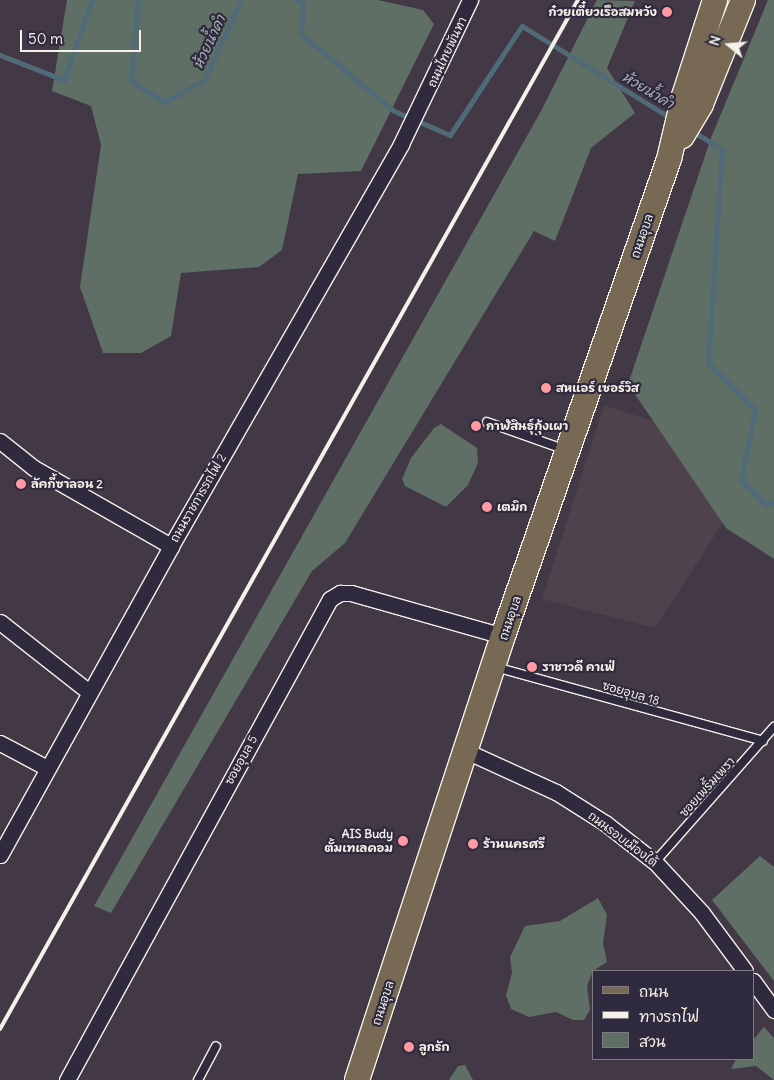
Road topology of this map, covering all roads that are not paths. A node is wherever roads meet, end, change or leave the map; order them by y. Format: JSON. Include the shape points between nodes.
{"nodes":[{"id":1,"x":470,"y":0,"type":"edge"},
{"id":2,"x":715,"y":0,"type":"edge"},
{"id":3,"x":743,"y":0,"type":"edge"},
{"id":4,"x":692,"y":100,"type":"junction"},
{"id":5,"x":401,"y":144,"type":"joint"},
{"id":6,"x":487,"y":422,"type":"dead end"},
{"id":7,"x":0,"y":441,"type":"edge"},
{"id":8,"x":568,"y":450,"type":"junction"},
{"id":9,"x":171,"y":546,"type":"junction"},
{"id":10,"x":0,"y":622,"type":"edge"},
{"id":11,"x":503,"y":636,"type":"junction"},
{"id":12,"x":493,"y":667,"type":"junction"},
{"id":13,"x":89,"y":692,"type":"junction"},
{"id":14,"x":774,"y":727,"type":"edge"},
{"id":15,"x":763,"y":741,"type":"junction"},
{"id":16,"x":0,"y":743,"type":"edge"},
{"id":17,"x":466,"y":751,"type":"junction"},
{"id":18,"x":47,"y":768,"type":"junction"},
{"id":19,"x":0,"y":855,"type":"edge"},
{"id":20,"x":655,"y":862,"type":"junction"},
{"id":21,"x":744,"y":970,"type":"edge"},
{"id":22,"x":754,"y":982,"type":"edge"},
{"id":23,"x":774,"y":1010,"type":"edge"},
{"id":24,"x":216,"y":1046,"type":"dead end"},
{"id":25,"x":66,"y":1080,"type":"edge"},
{"id":26,"x":198,"y":1080,"type":"edge"},
{"id":27,"x":357,"y":1080,"type":"edge"}],
"edges":[{"from":1,"to":5,"type":"street","name":"ถนนไทยพันทา"},
{"from":2,"to":4,"type":"main road"},
{"from":3,"to":4,"type":"main road"},
{"from":4,"to":8,"type":"main road","name":"ถนนอุบล"},
{"from":5,"to":9,"type":"street","name":"ถนนราชการรถไฟ 2"},
{"from":6,"to":8,"type":"lane"},
{"from":7,"to":9,"type":"street","via":[[34,468]]},
{"from":8,"to":11,"type":"main road","name":"ถนนอุบล"},
{"from":9,"to":13,"type":"street","name":"ถนนราชการรถไฟ 2"},
{"from":10,"to":13,"type":"street"},
{"from":11,"to":12,"type":"main road","name":"ถนนอุบล"},
{"from":11,"to":25,"type":"street","name":"ซอยอุบล 5","via":[[352,593],[340,593],[323,609]]},
{"from":12,"to":15,"type":"lane","name":"ซอยอุบล 18"},
{"from":12,"to":17,"type":"main road","name":"ถนนอุบล"},
{"from":13,"to":18,"type":"street","name":"ถนนราชการรถไฟ 2"},
{"from":14,"to":15,"type":"lane","name":"ซอยเพริ้มเพรา"},
{"from":15,"to":20,"type":"lane","name":"ซอยเพริ้มเพรา"},
{"from":16,"to":18,"type":"street"},
{"from":17,"to":20,"type":"street","name":"ถนนรอบเมืองใต้","via":[[556,792],[606,823]]},
{"from":17,"to":27,"type":"main road","name":"ถนนอุบล"},
{"from":18,"to":19,"type":"street","name":"ถนนราชการรถไฟ 2"},
{"from":20,"to":21,"type":"street","name":"ถนนรอบเมืองใต้","via":[[702,913]]},
{"from":22,"to":23,"type":"street"},
{"from":24,"to":26,"type":"lane"}]}
